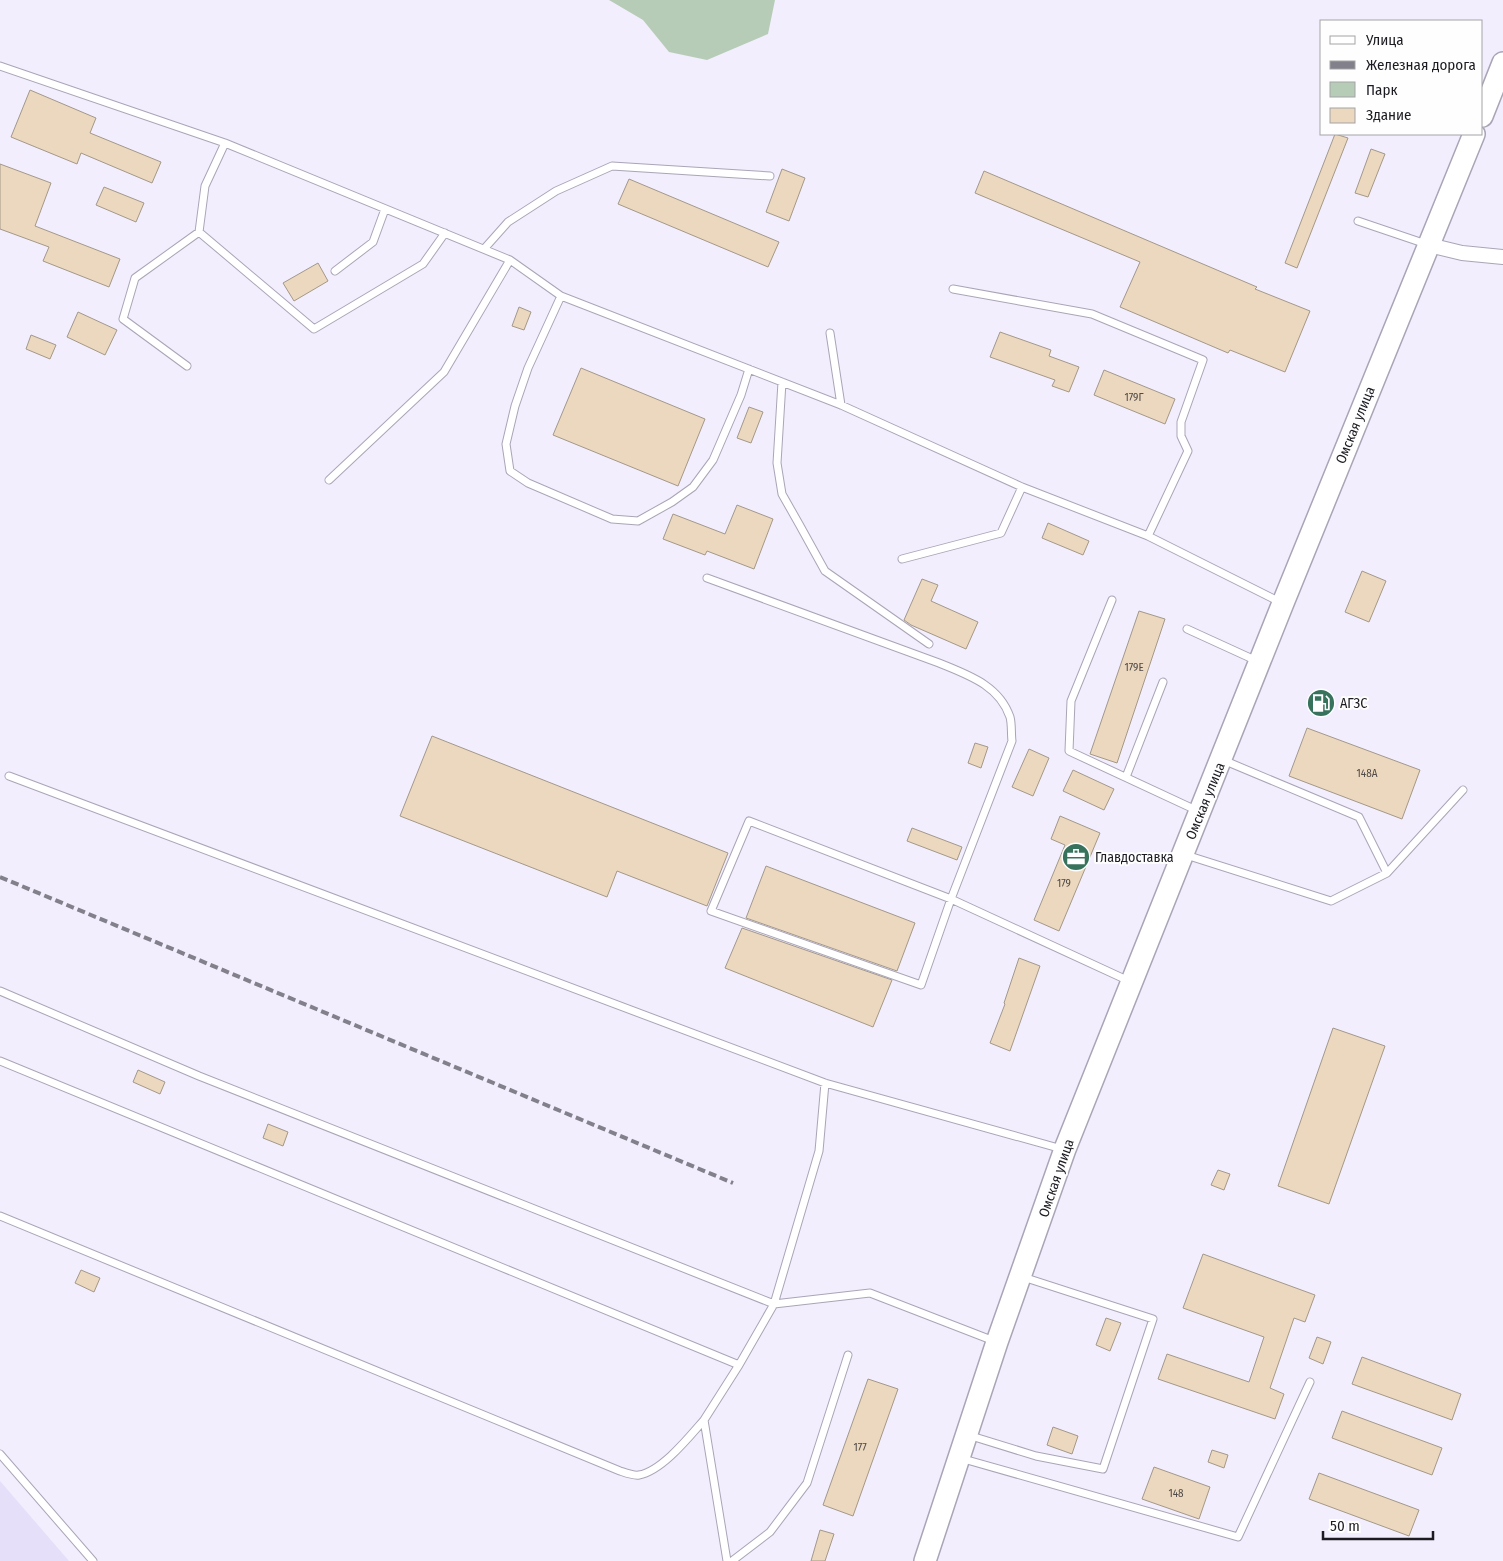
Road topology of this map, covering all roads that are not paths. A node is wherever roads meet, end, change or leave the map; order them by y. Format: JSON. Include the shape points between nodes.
{"nodes":[{"id":1,"x":1503,"y":64,"type":"edge"},
{"id":2,"x":0,"y":66,"type":"edge"},
{"id":3,"x":1483,"y":114,"type":"edge"},
{"id":4,"x":1474,"y":135,"type":"edge"},
{"id":5,"x":225,"y":143,"type":"junction"},
{"id":6,"x":770,"y":176,"type":"dead end"},
{"id":7,"x":385,"y":209,"type":"junction"},
{"id":8,"x":1358,"y":221,"type":"dead end"},
{"id":9,"x":199,"y":232,"type":"junction"},
{"id":10,"x":445,"y":233,"type":"junction"},
{"id":11,"x":1429,"y":246,"type":"junction"},
{"id":12,"x":484,"y":249,"type":"junction"},
{"id":13,"x":1503,"y":257,"type":"edge"},
{"id":14,"x":510,"y":260,"type":"junction"},
{"id":15,"x":335,"y":271,"type":"dead end"},
{"id":16,"x":953,"y":289,"type":"dead end"},
{"id":17,"x":561,"y":296,"type":"junction"},
{"id":18,"x":830,"y":333,"type":"dead end"},
{"id":19,"x":187,"y":366,"type":"dead end"},
{"id":20,"x":749,"y":369,"type":"junction"},
{"id":21,"x":782,"y":382,"type":"junction"},
{"id":22,"x":842,"y":405,"type":"junction"},
{"id":23,"x":329,"y":480,"type":"dead end"},
{"id":24,"x":1022,"y":487,"type":"junction"},
{"id":25,"x":1148,"y":536,"type":"junction"},
{"id":26,"x":902,"y":559,"type":"dead end"},
{"id":27,"x":707,"y":578,"type":"dead end"},
{"id":28,"x":1112,"y":600,"type":"dead end"},
{"id":29,"x":1282,"y":603,"type":"junction"},
{"id":30,"x":1187,"y":629,"type":"dead end"},
{"id":31,"x":929,"y":644,"type":"dead end"},
{"id":32,"x":1260,"y":662,"type":"junction"},
{"id":33,"x":1163,"y":682,"type":"dead end"},
{"id":34,"x":1221,"y":760,"type":"junction"},
{"id":35,"x":9,"y":776,"type":"dead end"},
{"id":36,"x":1126,"y":778,"type":"junction"},
{"id":37,"x":1463,"y":790,"type":"dead end"},
{"id":38,"x":1200,"y":812,"type":"junction"},
{"id":39,"x":1184,"y":854,"type":"junction"},
{"id":40,"x":1387,"y":873,"type":"junction"},
{"id":41,"x":951,"y":899,"type":"junction"},
{"id":42,"x":1132,"y":982,"type":"junction"},
{"id":43,"x":0,"y":991,"type":"edge"},
{"id":44,"x":0,"y":1061,"type":"edge"},
{"id":45,"x":825,"y":1083,"type":"junction"},
{"id":46,"x":1065,"y":1150,"type":"junction"},
{"id":47,"x":0,"y":1216,"type":"edge"},
{"id":48,"x":1021,"y":1277,"type":"junction"},
{"id":49,"x":774,"y":1304,"type":"junction"},
{"id":50,"x":998,"y":1342,"type":"junction"},
{"id":51,"x":848,"y":1355,"type":"dead end"},
{"id":52,"x":739,"y":1365,"type":"junction"},
{"id":53,"x":1310,"y":1382,"type":"dead end"},
{"id":54,"x":704,"y":1420,"type":"junction"},
{"id":55,"x":968,"y":1435,"type":"junction"},
{"id":56,"x":0,"y":1454,"type":"edge"},
{"id":57,"x":960,"y":1458,"type":"junction"},
{"id":58,"x":93,"y":1561,"type":"edge"},
{"id":59,"x":727,"y":1561,"type":"edge"},
{"id":60,"x":732,"y":1561,"type":"edge"},
{"id":61,"x":925,"y":1561,"type":"edge"}],
"edges":[{"from":1,"to":3,"type":"main road"},
{"from":2,"to":5,"type":"lane"},
{"from":4,"to":11,"type":"main road","name":"Омская улица"},
{"from":5,"to":7,"type":"lane"},
{"from":5,"to":9,"type":"lane","via":[[205,186]]},
{"from":6,"to":12,"type":"lane","via":[[612,166],[556,191],[508,222]]},
{"from":7,"to":10,"type":"lane"},
{"from":7,"to":15,"type":"lane","via":[[373,242]]},
{"from":8,"to":11,"type":"lane"},
{"from":9,"to":10,"type":"lane","via":[[314,329],[423,264]]},
{"from":9,"to":19,"type":"lane","via":[[135,278],[123,319]]},
{"from":10,"to":12,"type":"lane"},
{"from":11,"to":13,"type":"street"},
{"from":11,"to":29,"type":"main road","name":"Омская улица"},
{"from":12,"to":14,"type":"lane"},
{"from":14,"to":17,"type":"lane"},
{"from":14,"to":23,"type":"lane","via":[[444,372]]},
{"from":16,"to":25,"type":"lane","via":[[1092,314],[1203,360],[1181,422],[1181,436],[1188,451]]},
{"from":17,"to":20,"type":"lane"},
{"from":17,"to":20,"type":"lane","via":[[528,368],[515,406],[506,444],[510,471],[528,483],[612,519],[638,522],[693,487],[713,460]]},
{"from":18,"to":22,"type":"lane"},
{"from":20,"to":21,"type":"lane"},
{"from":21,"to":22,"type":"lane"},
{"from":21,"to":31,"type":"lane","via":[[777,463],[782,494],[803,532],[825,571]]},
{"from":22,"to":24,"type":"lane"},
{"from":24,"to":25,"type":"lane"},
{"from":24,"to":26,"type":"lane","via":[[1000,533]]},
{"from":25,"to":29,"type":"lane"},
{"from":27,"to":41,"type":"lane","via":[[974,678],[991,689],[1001,701],[1010,718],[1012,741]]},
{"from":28,"to":36,"type":"lane","via":[[1071,701],[1070,751]]},
{"from":29,"to":32,"type":"main road","name":"Омская улица"},
{"from":30,"to":32,"type":"lane"},
{"from":32,"to":34,"type":"main road","name":"Омская улица"},
{"from":33,"to":36,"type":"lane"},
{"from":34,"to":38,"type":"main road","name":"Омская улица"},
{"from":34,"to":40,"type":"lane","via":[[1359,817]]},
{"from":35,"to":45,"type":"lane"},
{"from":36,"to":38,"type":"lane"},
{"from":37,"to":40,"type":"lane"},
{"from":38,"to":39,"type":"main road","name":"Омская улица"},
{"from":39,"to":40,"type":"lane","via":[[1331,901]]},
{"from":39,"to":42,"type":"main road","name":"Омская улица"},
{"from":41,"to":41,"type":"lane","via":[[749,821],[711,911],[921,986]]},
{"from":41,"to":42,"type":"lane"},
{"from":42,"to":46,"type":"main road","name":"Омская улица"},
{"from":43,"to":49,"type":"lane","via":[[199,1076]]},
{"from":44,"to":52,"type":"lane"},
{"from":45,"to":46,"type":"lane"},
{"from":45,"to":49,"type":"lane","via":[[819,1151]]},
{"from":46,"to":48,"type":"main road","name":"Омская улица"},
{"from":47,"to":54,"type":"lane","via":[[620,1471],[638,1475],[652,1470],[681,1447]]},
{"from":48,"to":50,"type":"main road","name":"Омская улица"},
{"from":48,"to":55,"type":"lane","via":[[1153,1319],[1103,1469],[1036,1456]]},
{"from":49,"to":50,"type":"lane","via":[[870,1293]]},
{"from":49,"to":52,"type":"lane"},
{"from":50,"to":55,"type":"main road","name":"Омская улица"},
{"from":51,"to":60,"type":"lane","via":[[807,1482],[770,1532]]},
{"from":52,"to":54,"type":"lane"},
{"from":53,"to":57,"type":"lane","via":[[1238,1537]]},
{"from":54,"to":59,"type":"lane"},
{"from":55,"to":57,"type":"main road","name":"Омская улица"},
{"from":56,"to":58,"type":"lane"},
{"from":57,"to":61,"type":"main road","name":"Омская улица"}]}
